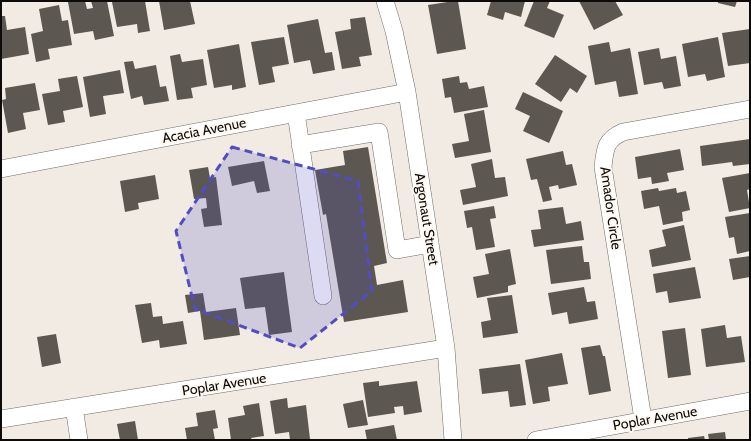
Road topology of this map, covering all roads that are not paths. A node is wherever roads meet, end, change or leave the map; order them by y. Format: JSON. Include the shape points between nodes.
{"nodes":[{"id":1,"x":385,"y":1,"type":"edge"},
{"id":2,"x":407,"y":92,"type":"junction"},
{"id":3,"x":750,"y":109,"type":"edge"},
{"id":4,"x":296,"y":113,"type":"junction"},
{"id":5,"x":300,"y":145,"type":"junction"},
{"id":6,"x":1,"y":169,"type":"edge"},
{"id":7,"x":430,"y":244,"type":"junction"},
{"id":8,"x":324,"y":296,"type":"dead end"},
{"id":9,"x":446,"y":348,"type":"junction"},
{"id":10,"x":750,"y":400,"type":"edge"},
{"id":11,"x":74,"y":407,"type":"junction"},
{"id":12,"x":1,"y":418,"type":"edge"},
{"id":13,"x":644,"y":419,"type":"junction"},
{"id":14,"x":79,"y":440,"type":"edge"},
{"id":15,"x":453,"y":440,"type":"edge"},
{"id":16,"x":536,"y":440,"type":"edge"}],
"edges":[{"from":1,"to":2,"type":"street","name":"Argonaut Street"},
{"from":2,"to":4,"type":"street","name":"Acacia Avenue"},
{"from":2,"to":7,"type":"street","name":"Argonaut Street"},
{"from":3,"to":13,"type":"street","name":"Amador Circle","via":[[623,132],[613,136],[605,150],[603,166]]},
{"from":4,"to":5,"type":"street"},
{"from":4,"to":6,"type":"street","name":"Acacia Avenue"},
{"from":5,"to":7,"type":"street","via":[[379,132],[397,250]]},
{"from":5,"to":8,"type":"street"},
{"from":7,"to":9,"type":"street","name":"Argonaut Street"},
{"from":9,"to":11,"type":"street","name":"Poplar Avenue"},
{"from":9,"to":15,"type":"street","name":"Argonaut Street"},
{"from":10,"to":13,"type":"street","name":"Poplar Avenue"},
{"from":11,"to":12,"type":"street","name":"Poplar Avenue"},
{"from":11,"to":14,"type":"street"},
{"from":13,"to":16,"type":"street","name":"Poplar Avenue"}]}
